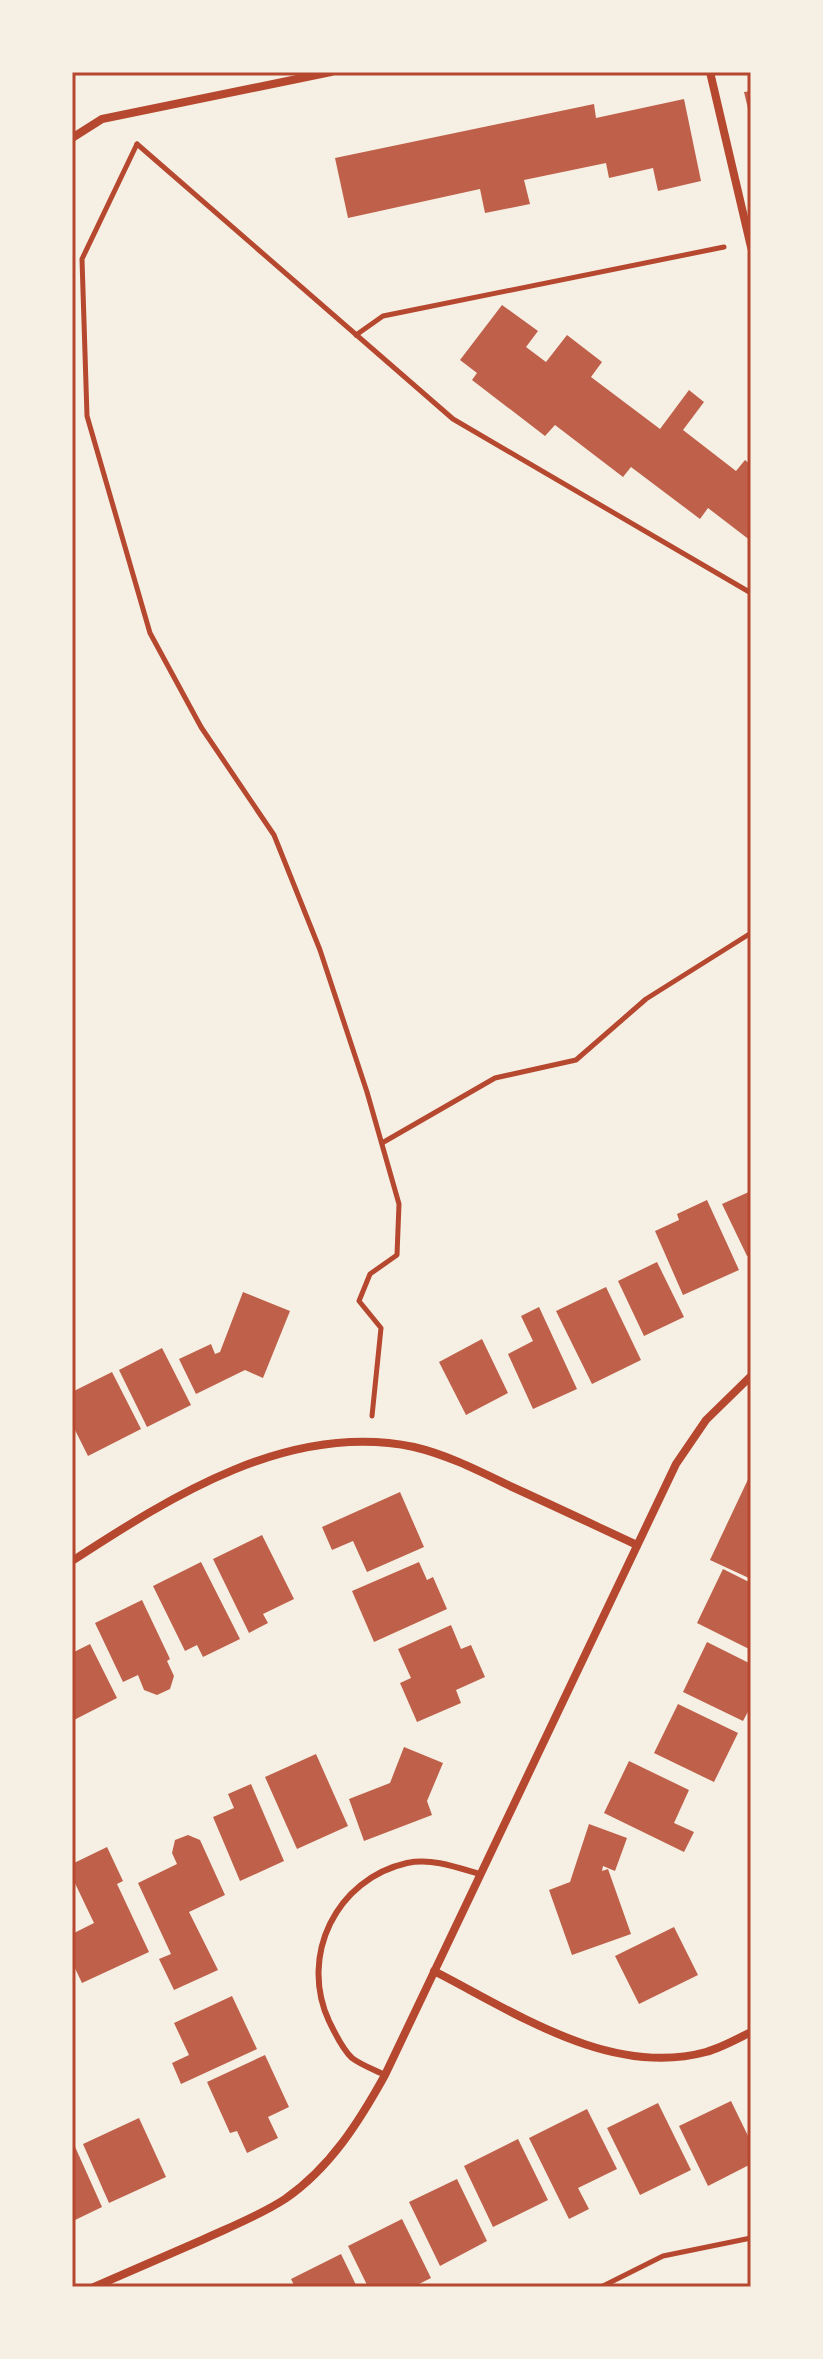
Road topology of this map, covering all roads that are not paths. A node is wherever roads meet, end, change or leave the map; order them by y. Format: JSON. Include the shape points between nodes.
{"nodes":[{"id":1,"x":331,"y":72,"type":"edge"},
{"id":2,"x":710,"y":72,"type":"edge"},
{"id":3,"x":72,"y":138,"type":"edge"},
{"id":4,"x":750,"y":245,"type":"edge"},
{"id":5,"x":751,"y":1376,"type":"edge"},
{"id":6,"x":637,"y":1545,"type":"junction"},
{"id":7,"x":72,"y":1561,"type":"edge"},
{"id":8,"x":479,"y":1874,"type":"junction"},
{"id":9,"x":434,"y":1971,"type":"junction"},
{"id":10,"x":751,"y":2032,"type":"edge"},
{"id":11,"x":385,"y":2075,"type":"junction"},
{"id":12,"x":94,"y":2287,"type":"edge"}],
"edges":[{"from":1,"to":3,"type":"street","via":[[102,119]]},
{"from":2,"to":4,"type":"street"},
{"from":5,"to":6,"type":"street","via":[[698,1431]]},
{"from":6,"to":7,"type":"street","via":[[457,1461],[369,1442],[280,1452],[177,1498]]},
{"from":6,"to":8,"type":"street"},
{"from":8,"to":9,"type":"street"},
{"from":8,"to":11,"type":"lane","via":[[436,1862],[380,1872],[339,1909],[324,1938],[317,1972],[321,2003],[352,2057]]},
{"from":9,"to":10,"type":"street","via":[[549,2029],[631,2055],[706,2052]]},
{"from":9,"to":11,"type":"street"},
{"from":11,"to":12,"type":"street","via":[[341,2146],[286,2198]]}]}
